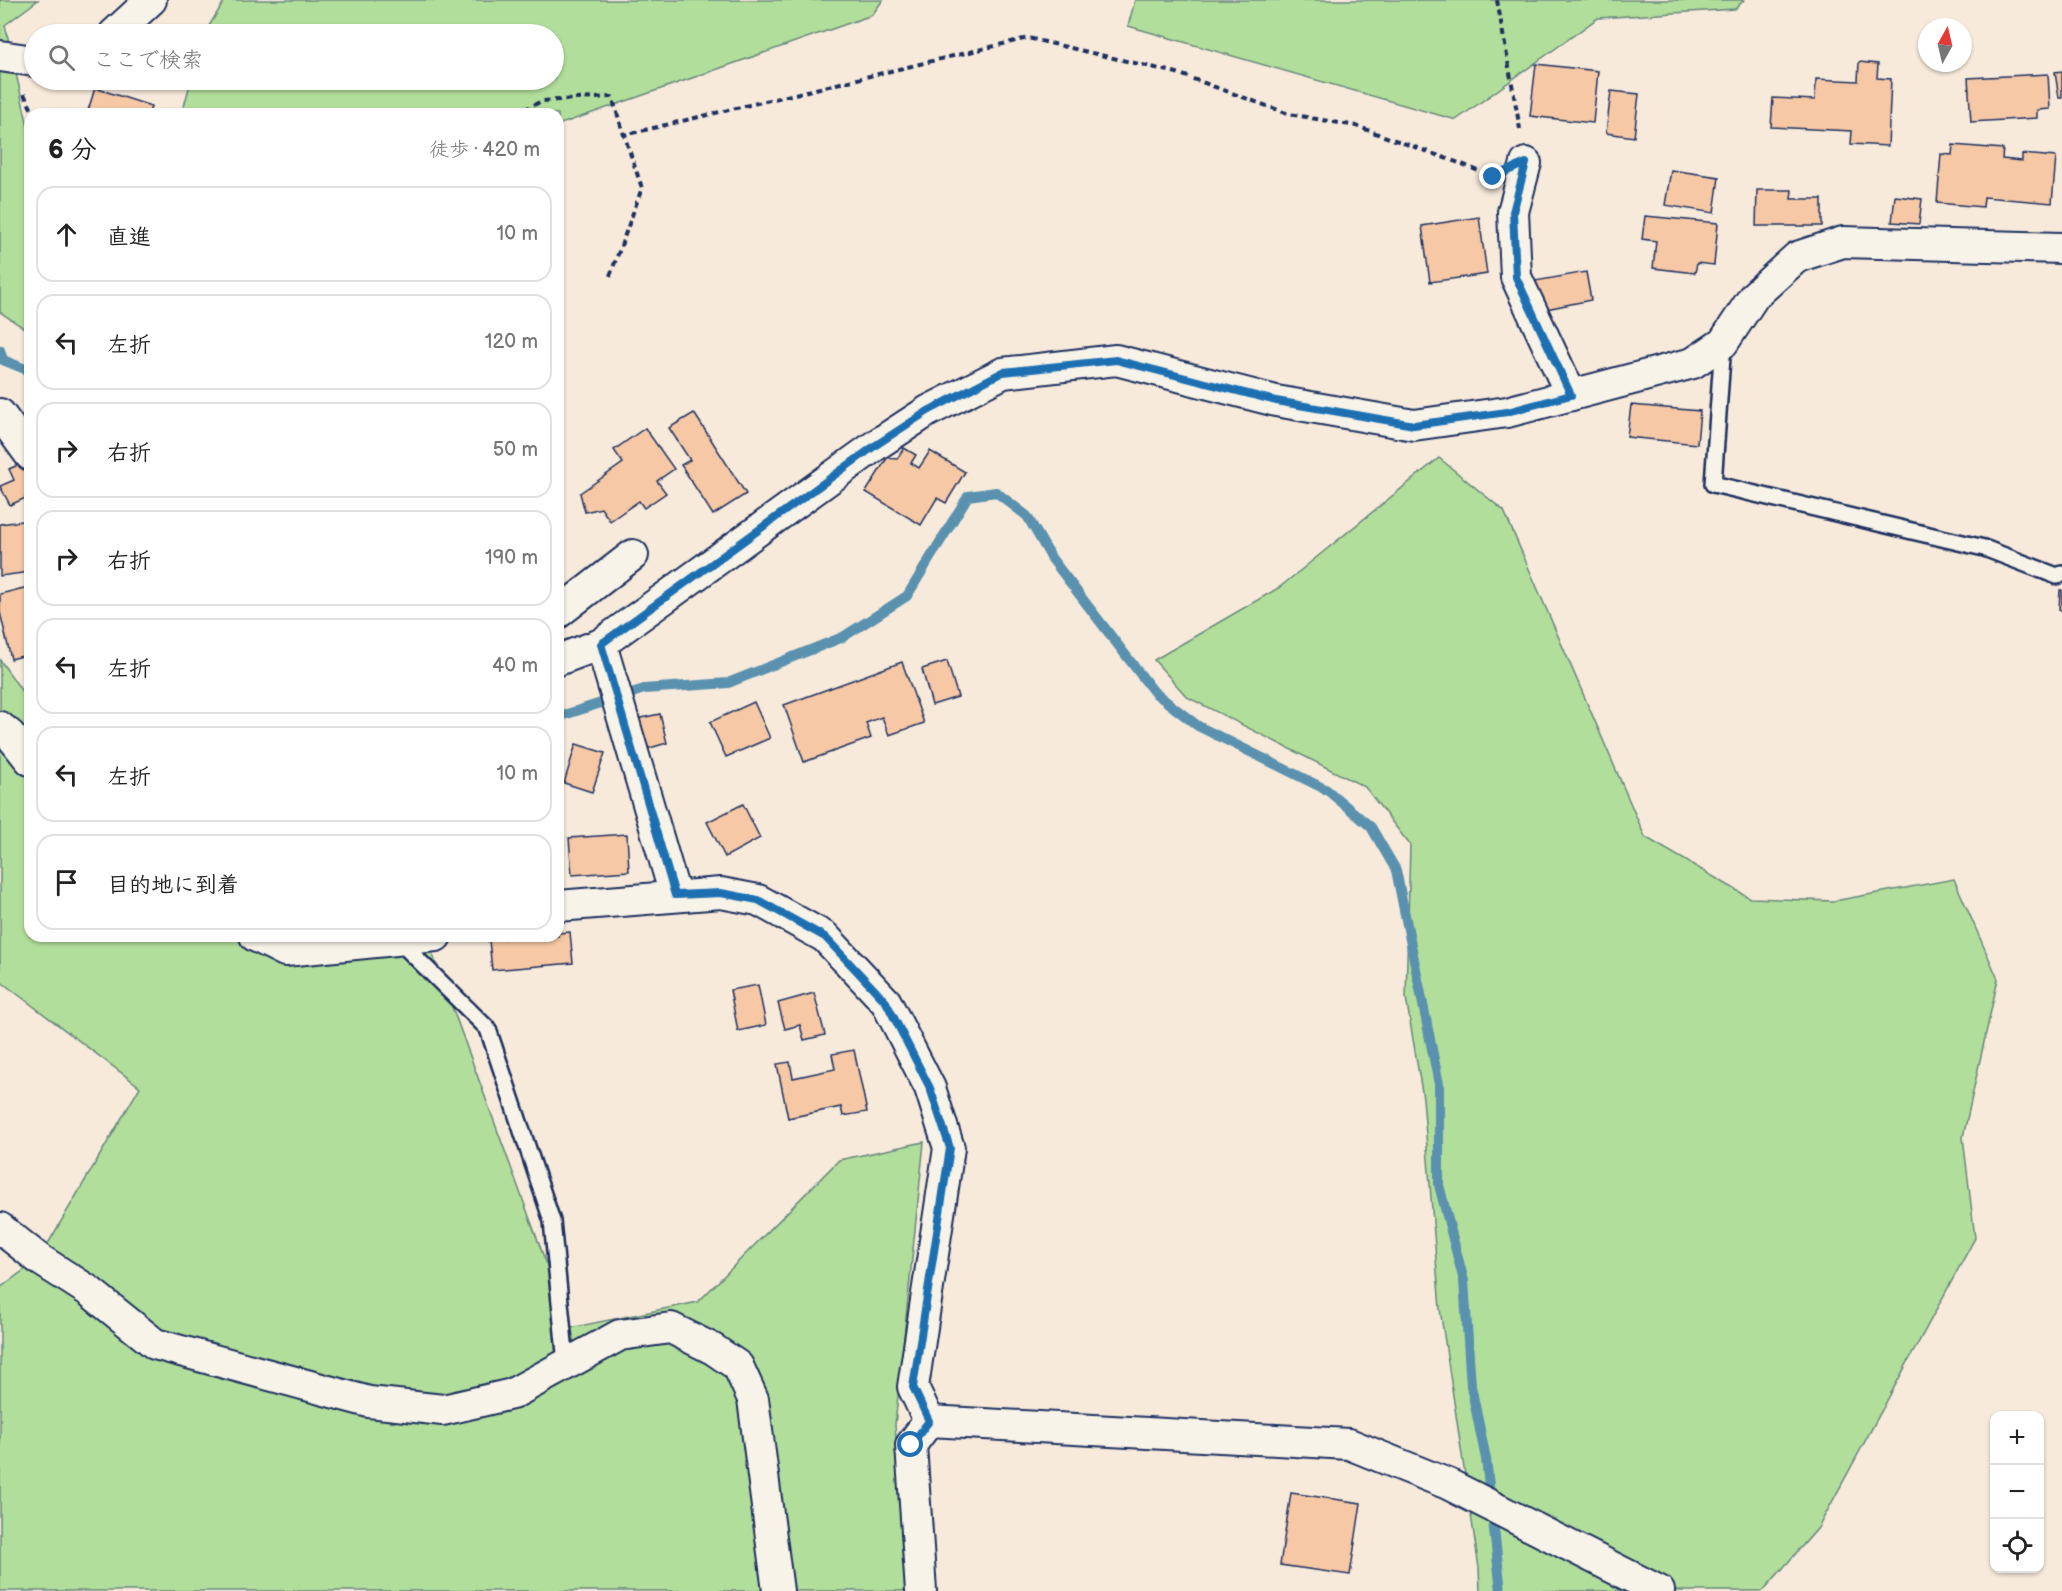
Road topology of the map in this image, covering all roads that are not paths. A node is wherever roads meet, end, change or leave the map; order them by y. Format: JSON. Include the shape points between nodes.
{"nodes":[{"id":1,"x":151,"y":0,"type":"edge"},
{"id":2,"x":125,"y":24,"type":"edge"},
{"id":3,"x":0,"y":56,"type":"edge"},
{"id":4,"x":24,"y":60,"type":"edge"},
{"id":5,"x":1526,"y":163,"type":"road end"},
{"id":6,"x":2062,"y":248,"type":"edge"},
{"id":7,"x":1723,"y":343,"type":"junction"},
{"id":8,"x":1571,"y":395,"type":"junction"},
{"id":9,"x":0,"y":414,"type":"edge"},
{"id":10,"x":24,"y":447,"type":"edge"},
{"id":11,"x":633,"y":555,"type":"dead end"},
{"id":12,"x":2062,"y":574,"type":"edge"},
{"id":13,"x":564,"y":608,"type":"edge"},
{"id":14,"x":604,"y":657,"type":"junction"},
{"id":15,"x":564,"y":660,"type":"edge"},
{"id":16,"x":0,"y":727,"type":"edge"},
{"id":17,"x":24,"y":752,"type":"edge"},
{"id":18,"x":675,"y":895,"type":"junction"},
{"id":19,"x":564,"y":905,"type":"edge"},
{"id":20,"x":267,"y":942,"type":"edge"},
{"id":21,"x":377,"y":942,"type":"edge"},
{"id":22,"x":400,"y":942,"type":"edge"},
{"id":23,"x":0,"y":1228,"type":"edge"},
{"id":24,"x":566,"y":1364,"type":"junction"},
{"id":25,"x":929,"y":1421,"type":"junction"},
{"id":26,"x":778,"y":1591,"type":"edge"},
{"id":27,"x":921,"y":1591,"type":"edge"},
{"id":28,"x":1659,"y":1591,"type":"edge"}],
"edges":[{"from":1,"to":2,"type":"street"},
{"from":3,"to":4,"type":"street"},
{"from":5,"to":8,"type":"street","via":[[1513,212],[1516,277]]},
{"from":6,"to":7,"type":"street","via":[[1843,242],[1797,257],[1754,296]]},
{"from":7,"to":8,"type":"street","via":[[1693,363]]},
{"from":7,"to":12,"type":"lane","via":[[1713,484],[1984,548],[2057,576]]},
{"from":8,"to":14,"type":"street","via":[[1507,412],[1414,425],[1276,401],[1116,360],[1003,372],[928,411],[876,445]]},
{"from":9,"to":10,"type":"street"},
{"from":11,"to":13,"type":"street"},
{"from":14,"to":15,"type":"street"},
{"from":14,"to":18,"type":"street"},
{"from":16,"to":17,"type":"street"},
{"from":18,"to":19,"type":"street"},
{"from":18,"to":25,"type":"street","via":[[721,893],[758,900],[825,937],[886,1002],[930,1088],[950,1148],[913,1387]]},
{"from":20,"to":21,"type":"street","via":[[285,951]]},
{"from":22,"to":24,"type":"lane","via":[[488,1029],[552,1221]]},
{"from":23,"to":24,"type":"street","via":[[154,1344],[369,1402],[443,1410],[512,1394]]},
{"from":24,"to":26,"type":"street","via":[[620,1335],[671,1328],[738,1366],[753,1398]]},
{"from":25,"to":27,"type":"street","via":[[911,1445]]},
{"from":25,"to":28,"type":"street","via":[[1349,1444],[1448,1484]]}]}
